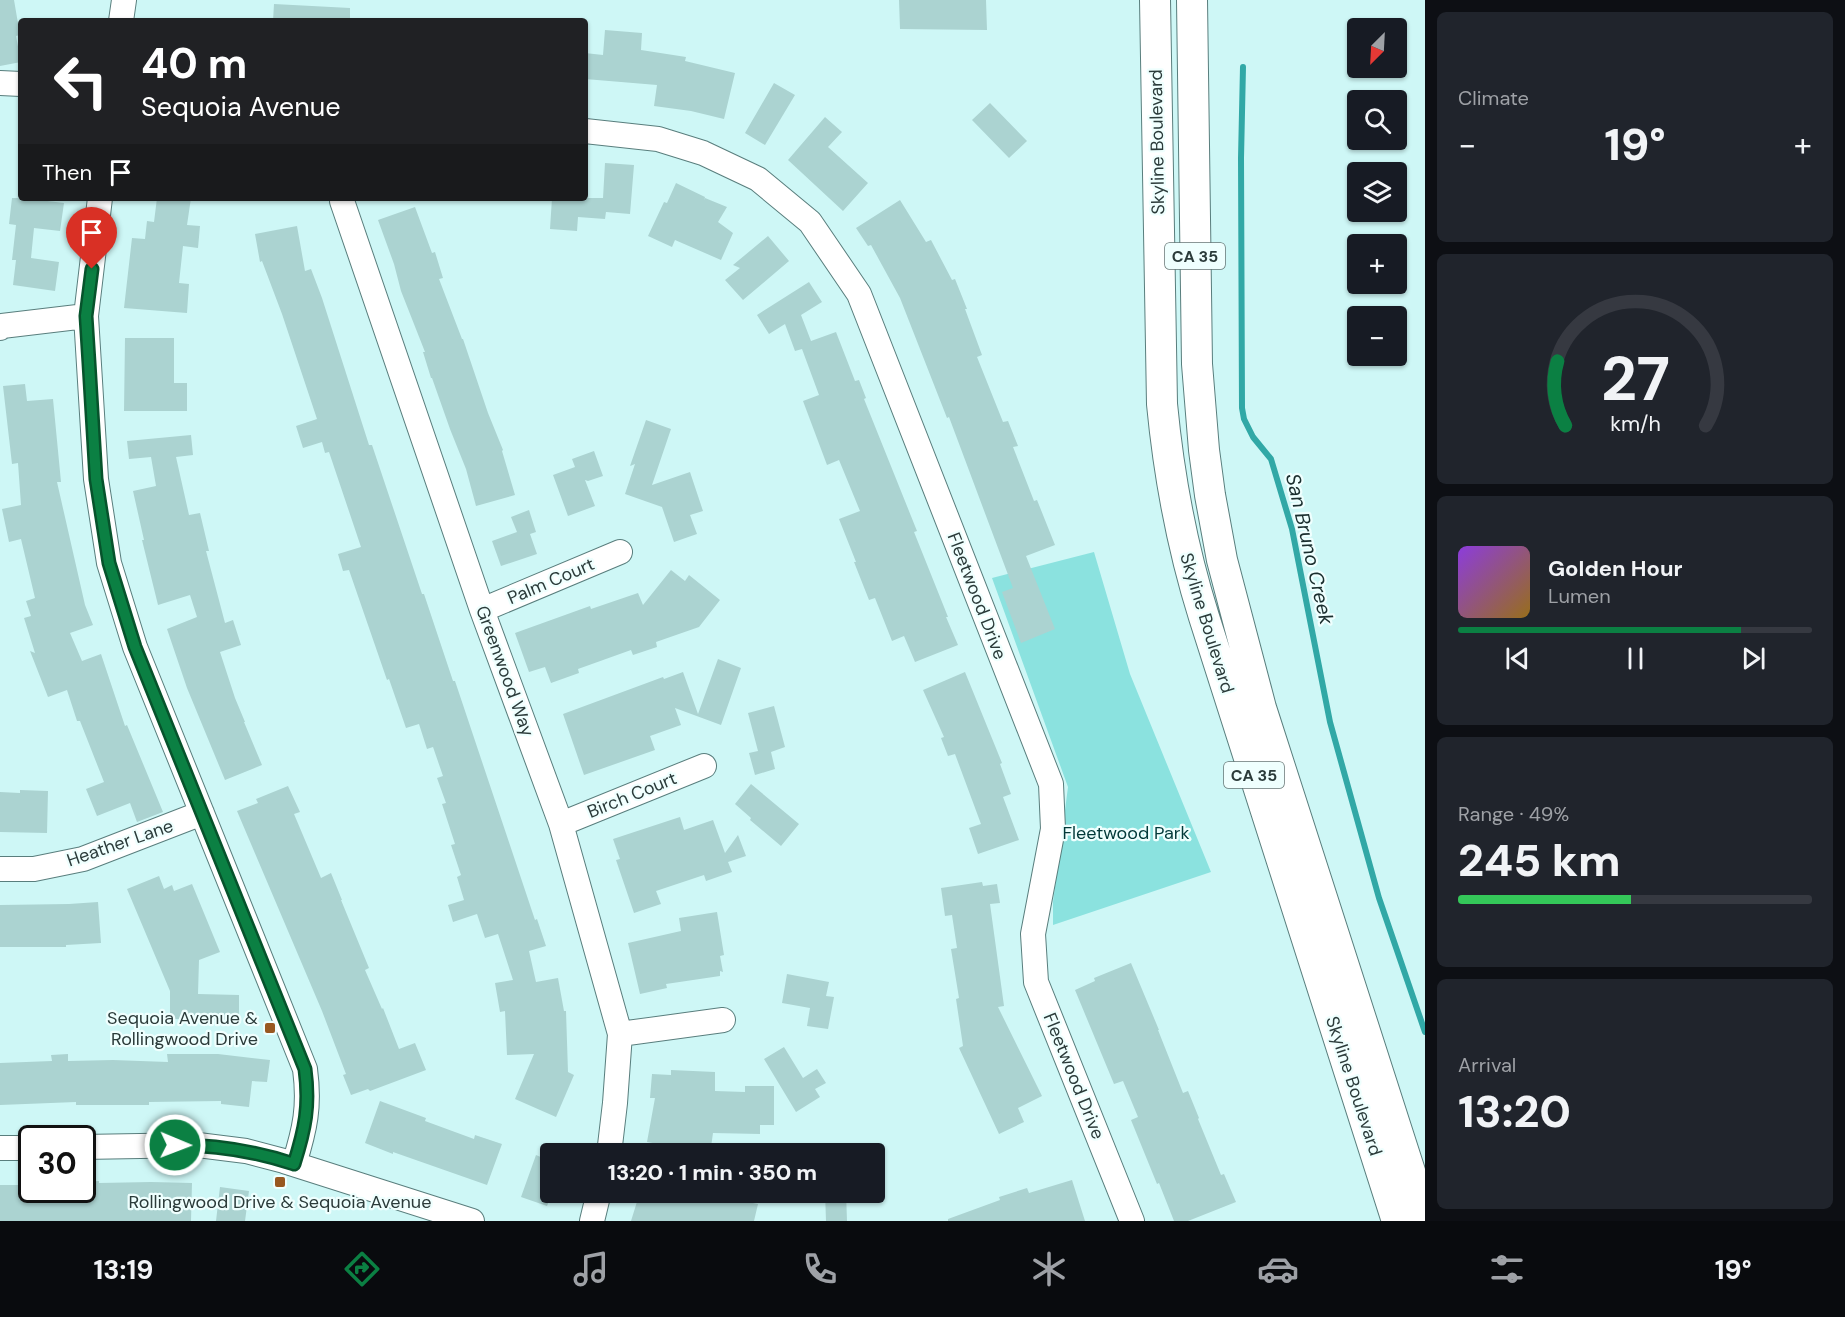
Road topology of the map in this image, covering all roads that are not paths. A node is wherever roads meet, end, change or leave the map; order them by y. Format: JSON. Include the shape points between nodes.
{"nodes":[{"id":1,"x":124,"y":0,"type":"edge"},
{"id":2,"x":1155,"y":0,"type":"edge"},
{"id":3,"x":1192,"y":0,"type":"edge"},
{"id":4,"x":122,"y":18,"type":"edge"},
{"id":5,"x":0,"y":83,"type":"edge"},
{"id":6,"x":18,"y":84,"type":"edge"},
{"id":7,"x":588,"y":131,"type":"edge"},
{"id":8,"x":100,"y":201,"type":"edge"},
{"id":9,"x":342,"y":201,"type":"edge"},
{"id":10,"x":86,"y":316,"type":"junction"},
{"id":11,"x":0,"y":328,"type":"edge"},
{"id":12,"x":620,"y":552,"type":"dead end"},
{"id":13,"x":482,"y":610,"type":"junction"},
{"id":14,"x":704,"y":766,"type":"dead end"},
{"id":15,"x":202,"y":813,"type":"junction"},
{"id":16,"x":561,"y":824,"type":"junction"},
{"id":17,"x":0,"y":868,"type":"edge"},
{"id":18,"x":723,"y":1020,"type":"dead end"},
{"id":19,"x":620,"y":1034,"type":"junction"},
{"id":20,"x":610,"y":1143,"type":"edge"},
{"id":21,"x":96,"y":1147,"type":"edge"},
{"id":22,"x":0,"y":1148,"type":"edge"},
{"id":23,"x":18,"y":1148,"type":"edge"},
{"id":24,"x":294,"y":1164,"type":"junction"},
{"id":25,"x":596,"y":1203,"type":"edge"},
{"id":26,"x":1425,"y":1218,"type":"edge"},
{"id":27,"x":472,"y":1221,"type":"edge"},
{"id":28,"x":592,"y":1221,"type":"edge"},
{"id":29,"x":1132,"y":1221,"type":"edge"},
{"id":30,"x":1397,"y":1221,"type":"edge"}],
"edges":[{"from":1,"to":4,"type":"street"},
{"from":2,"to":30,"type":"main road","name":"Skyline Boulevard","number":"CA 35","via":[[1162,404],[1181,534]]},
{"from":3,"to":26,"type":"main road","name":"Skyline Boulevard","number":"CA 35","via":[[1197,364],[1204,450],[1218,539],[1261,708]]},
{"from":5,"to":6,"type":"street"},
{"from":7,"to":29,"type":"street","name":"Fleetwood Drive","via":[[657,139],[703,153],[758,179],[810,222],[859,294],[1051,784],[1053,829],[1033,934],[1036,982]]},
{"from":8,"to":10,"type":"street"},
{"from":9,"to":13,"type":"street","name":"Greenwood Way"},
{"from":10,"to":11,"type":"street"},
{"from":10,"to":15,"type":"street","via":[[96,479],[109,563],[135,647]]},
{"from":12,"to":13,"type":"street","name":"Palm Court"},
{"from":13,"to":16,"type":"street","name":"Greenwood Way"},
{"from":14,"to":16,"type":"street","name":"Birch Court"},
{"from":15,"to":17,"type":"street","name":"Heather Lane","via":[[83,859],[34,869]]},
{"from":15,"to":24,"type":"street","via":[[305,1069],[307,1115]]},
{"from":16,"to":19,"type":"street","name":"Greenwood Way"},
{"from":18,"to":19,"type":"street"},
{"from":19,"to":20,"type":"street","name":"Greenwood Way"},
{"from":21,"to":24,"type":"street","via":[[198,1145],[246,1151]]},
{"from":22,"to":23,"type":"street"},
{"from":24,"to":27,"type":"street"},
{"from":25,"to":28,"type":"street"}]}
